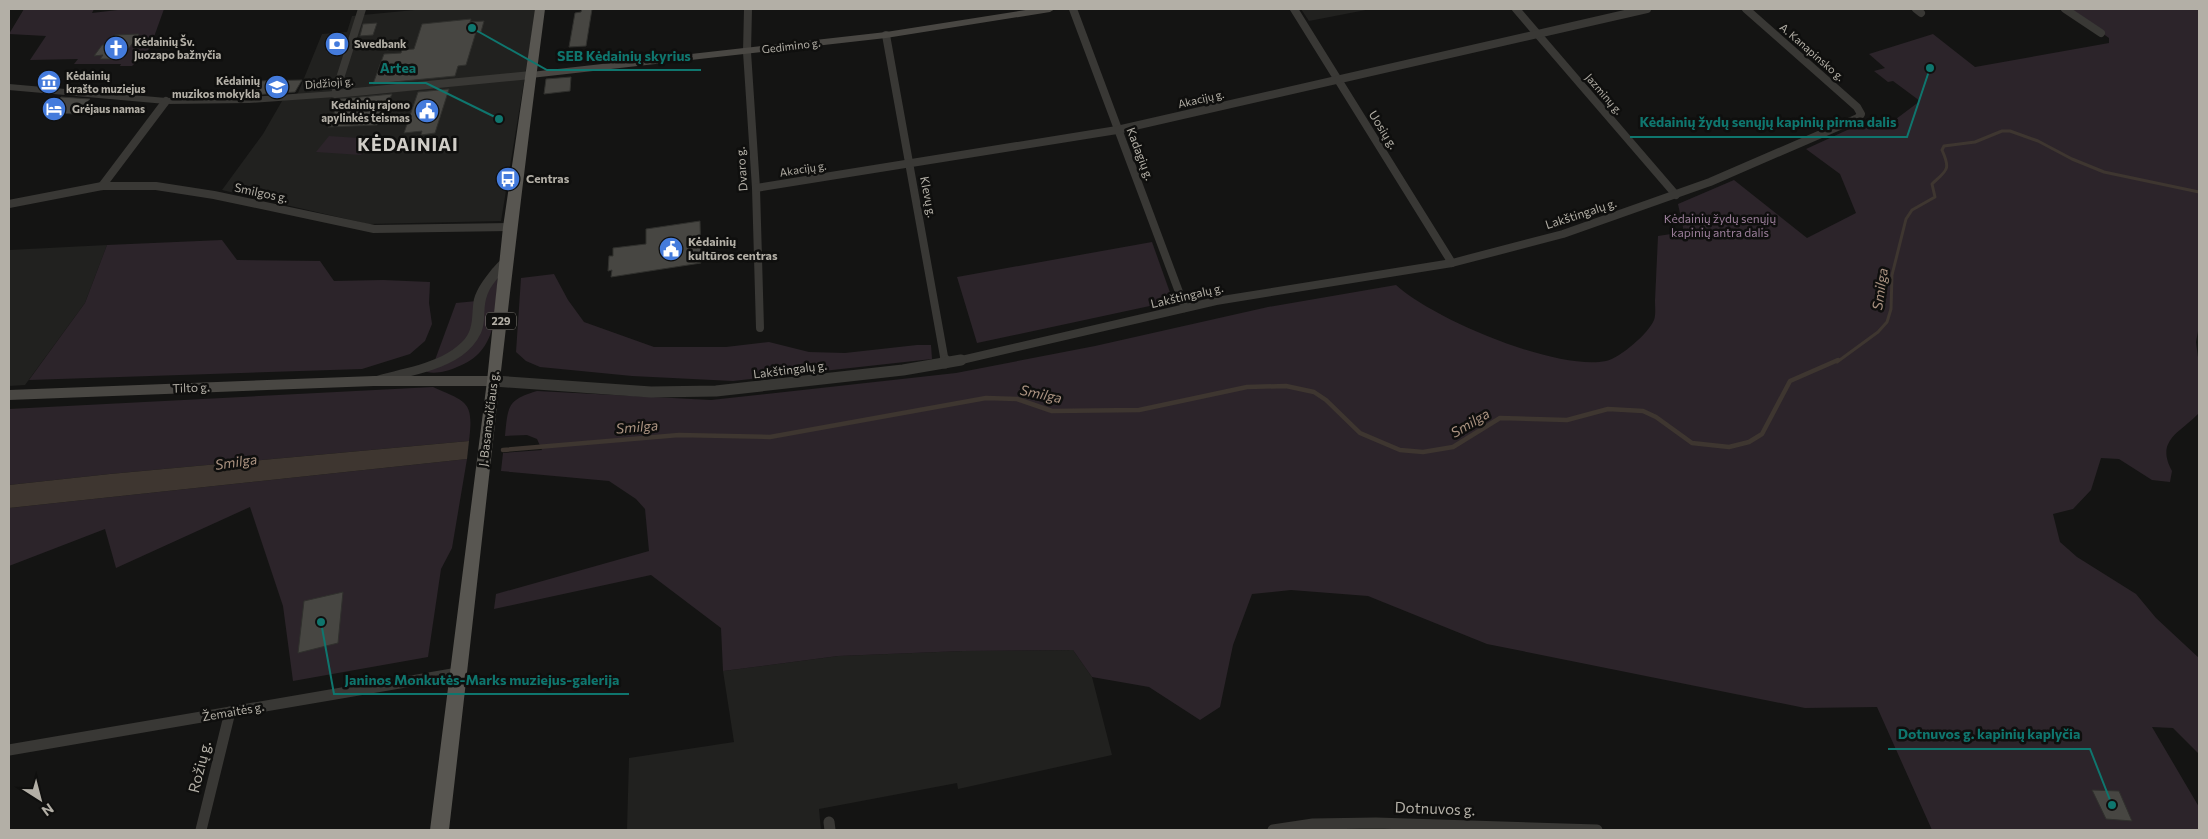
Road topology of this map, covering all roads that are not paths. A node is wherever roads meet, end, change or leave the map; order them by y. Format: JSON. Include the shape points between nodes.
{"nodes":[{"id":1,"x":362,"y":9,"type":"edge"},
{"id":2,"x":540,"y":9,"type":"edge"},
{"id":3,"x":748,"y":9,"type":"edge"},
{"id":4,"x":1050,"y":9,"type":"edge"},
{"id":5,"x":1073,"y":9,"type":"edge"},
{"id":6,"x":1294,"y":9,"type":"edge"},
{"id":7,"x":1516,"y":9,"type":"edge"},
{"id":8,"x":1648,"y":9,"type":"edge"},
{"id":9,"x":1746,"y":9,"type":"edge"},
{"id":10,"x":2065,"y":9,"type":"edge"},
{"id":11,"x":2101,"y":33,"type":"dead end"},
{"id":12,"x":1537,"y":34,"type":"junction"},
{"id":13,"x":886,"y":35,"type":"junction"},
{"id":14,"x":747,"y":52,"type":"junction"},
{"id":15,"x":531,"y":75,"type":"junction"},
{"id":16,"x":1338,"y":80,"type":"junction"},
{"id":17,"x":9,"y":87,"type":"edge"},
{"id":18,"x":335,"y":94,"type":"junction"},
{"id":19,"x":166,"y":101,"type":"junction"},
{"id":20,"x":1861,"y":114,"type":"joint"},
{"id":21,"x":1117,"y":130,"type":"junction"},
{"id":22,"x":909,"y":164,"type":"junction"},
{"id":23,"x":102,"y":186,"type":"junction"},
{"id":24,"x":756,"y":188,"type":"junction"},
{"id":25,"x":1676,"y":195,"type":"junction"},
{"id":26,"x":9,"y":204,"type":"edge"},
{"id":27,"x":510,"y":228,"type":"junction"},
{"id":28,"x":506,"y":261,"type":"junction"},
{"id":29,"x":1452,"y":263,"type":"junction"},
{"id":30,"x":1185,"y":308,"type":"junction"},
{"id":31,"x":760,"y":328,"type":"dead end"},
{"id":32,"x":945,"y":363,"type":"junction"},
{"id":33,"x":374,"y":381,"type":"junction"},
{"id":34,"x":494,"y":381,"type":"junction"},
{"id":35,"x":9,"y":394,"type":"edge"},
{"id":36,"x":458,"y":673,"type":"junction"},
{"id":37,"x":230,"y":712,"type":"junction"},
{"id":38,"x":9,"y":750,"type":"edge"},
{"id":39,"x":1506,"y":829,"type":"edge"},
{"id":40,"x":201,"y":830,"type":"edge"},
{"id":41,"x":439,"y":830,"type":"edge"},
{"id":42,"x":1273,"y":830,"type":"edge"},
{"id":43,"x":1597,"y":830,"type":"edge"}],
"edges":[{"from":1,"to":18,"type":"street"},
{"from":2,"to":15,"type":"main road","name":"J. Basanavičiaus g.","number":"229"},
{"from":3,"to":14,"type":"street","name":"Dvaro g."},
{"from":4,"to":13,"type":"main road","name":"Gedimino g."},
{"from":5,"to":21,"type":"street","name":"Kadagių g."},
{"from":6,"to":16,"type":"street","name":"Uosių g."},
{"from":7,"to":12,"type":"street","name":"Jazminų g."},
{"from":8,"to":12,"type":"street","name":"Akacijų g."},
{"from":9,"to":20,"type":"street","name":"A. Kanapinsko g."},
{"from":10,"to":11,"type":"street"},
{"from":12,"to":16,"type":"street","name":"Akacijų g."},
{"from":12,"to":25,"type":"street","name":"Jazminų g."},
{"from":13,"to":14,"type":"main road","name":"Gedimino g."},
{"from":13,"to":22,"type":"street","name":"Klevų g."},
{"from":14,"to":15,"type":"main road","name":"Gedimino g."},
{"from":14,"to":24,"type":"street","name":"Dvaro g."},
{"from":15,"to":18,"type":"street","name":"Didžioji g."},
{"from":15,"to":27,"type":"main road","name":"J. Basanavičiaus g.","number":"229"},
{"from":16,"to":21,"type":"street","name":"Akacijų g."},
{"from":16,"to":29,"type":"street","name":"Uosių g."},
{"from":17,"to":19,"type":"street","name":"Didžioji g."},
{"from":18,"to":19,"type":"street","name":"Didžioji g."},
{"from":19,"to":23,"type":"street"},
{"from":20,"to":25,"type":"street","name":"Lakštingalų g."},
{"from":21,"to":22,"type":"street","name":"Akacijų g."},
{"from":21,"to":30,"type":"street","name":"Kadagių g."},
{"from":22,"to":24,"type":"street","name":"Akacijų g."},
{"from":22,"to":32,"type":"street","name":"Klevų g."},
{"from":23,"to":26,"type":"street","name":"Smilgos g."},
{"from":23,"to":27,"type":"street","name":"Smilgos g.","via":[[175,188],[374,229]]},
{"from":24,"to":31,"type":"street","name":"Dvaro g."},
{"from":25,"to":29,"type":"street","name":"Lakštingalų g.","via":[[1563,234]]},
{"from":27,"to":28,"type":"main road","name":"J. Basanavičiaus g.","number":"229"},
{"from":28,"to":33,"type":"street","name":"Tilto g.","via":[[484,287],[476,332],[463,348],[442,361]]},
{"from":28,"to":34,"type":"main road","name":"J. Basanavičiaus g.","number":"229"},
{"from":29,"to":30,"type":"street","name":"Lakštingalų g."},
{"from":30,"to":32,"type":"street","name":"Lakštingalų g."},
{"from":32,"to":34,"type":"street","name":"Lakštingalų g.","via":[[765,386],[681,393]]},
{"from":33,"to":34,"type":"main road","name":"Tilto g."},
{"from":33,"to":35,"type":"main road","name":"Tilto g."},
{"from":34,"to":36,"type":"main road","name":"J. Basanavičiaus g.","number":"229"},
{"from":36,"to":37,"type":"street","name":"Žemaitės g."},
{"from":36,"to":41,"type":"main road","name":"J. Basanavičiaus g.","number":"229"},
{"from":37,"to":38,"type":"street","name":"Žemaitės g."},
{"from":37,"to":40,"type":"street","name":"Rožių g."},
{"from":39,"to":42,"type":"street","name":"Dotnuvos g.","via":[[1313,824]]},
{"from":39,"to":43,"type":"street","name":"Dotnuvos g."}]}
